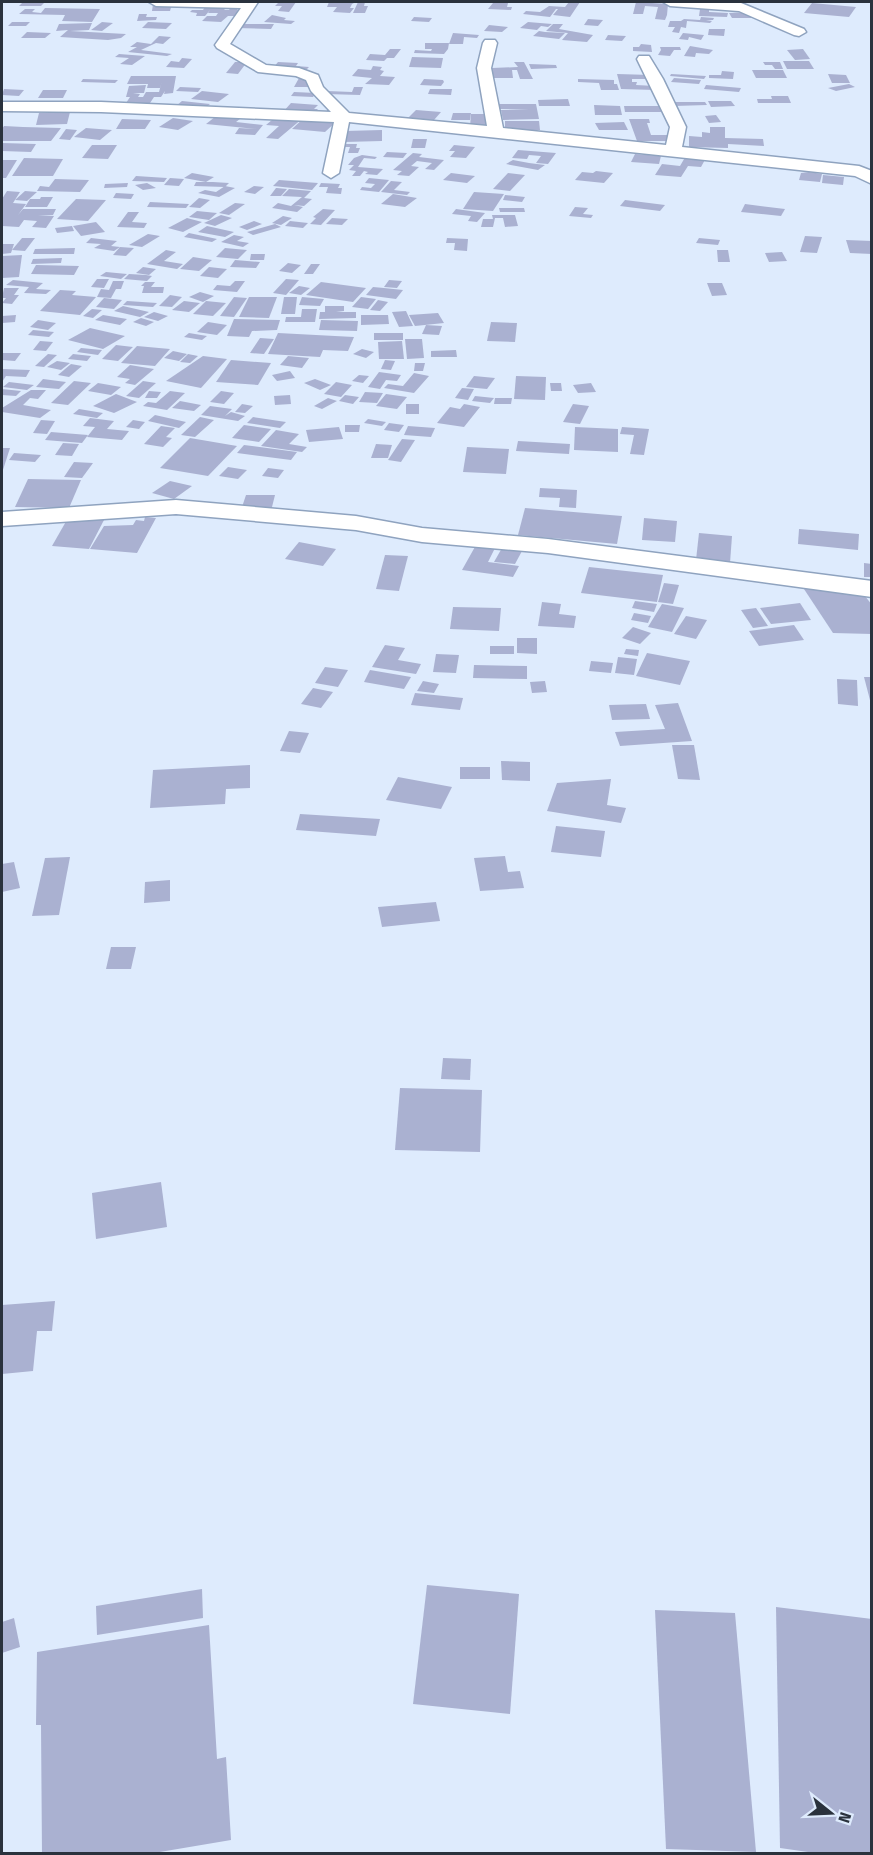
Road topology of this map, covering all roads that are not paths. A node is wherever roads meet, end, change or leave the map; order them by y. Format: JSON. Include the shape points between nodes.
{"nodes":[{"id":1,"x":156,"y":2,"type":"edge"},
{"id":2,"x":670,"y":2,"type":"edge"},
{"id":3,"x":251,"y":3,"type":"edge"},
{"id":4,"x":745,"y":4,"type":"edge"},
{"id":5,"x":799,"y":32,"type":"dead end"},
{"id":6,"x":490,"y":43,"type":"dead end"},
{"id":7,"x":644,"y":59,"type":"dead end"},
{"id":8,"x":2,"y":107,"type":"edge"},
{"id":9,"x":343,"y":116,"type":"junction"},
{"id":10,"x":495,"y":132,"type":"junction"},
{"id":11,"x":673,"y":150,"type":"junction"},
{"id":12,"x":332,"y":173,"type":"dead end"},
{"id":13,"x":872,"y":179,"type":"edge"},
{"id":14,"x":2,"y":519,"type":"edge"},
{"id":15,"x":872,"y":589,"type":"edge"}],
"edges":[{"from":1,"to":3,"type":"street"},
{"from":2,"to":4,"type":"street"},
{"from":3,"to":9,"type":"street","via":[[222,45],[263,69],[300,72],[313,78],[316,88]]},
{"from":4,"to":5,"type":"street"},
{"from":6,"to":10,"type":"street","via":[[484,68]]},
{"from":7,"to":11,"type":"street","via":[[678,127]]},
{"from":8,"to":9,"type":"street"},
{"from":9,"to":10,"type":"street"},
{"from":9,"to":12,"type":"street"},
{"from":10,"to":11,"type":"street"},
{"from":11,"to":13,"type":"street","via":[[859,171]]},
{"from":14,"to":15,"type":"street","via":[[176,507],[356,523],[422,535],[548,546]]}]}
